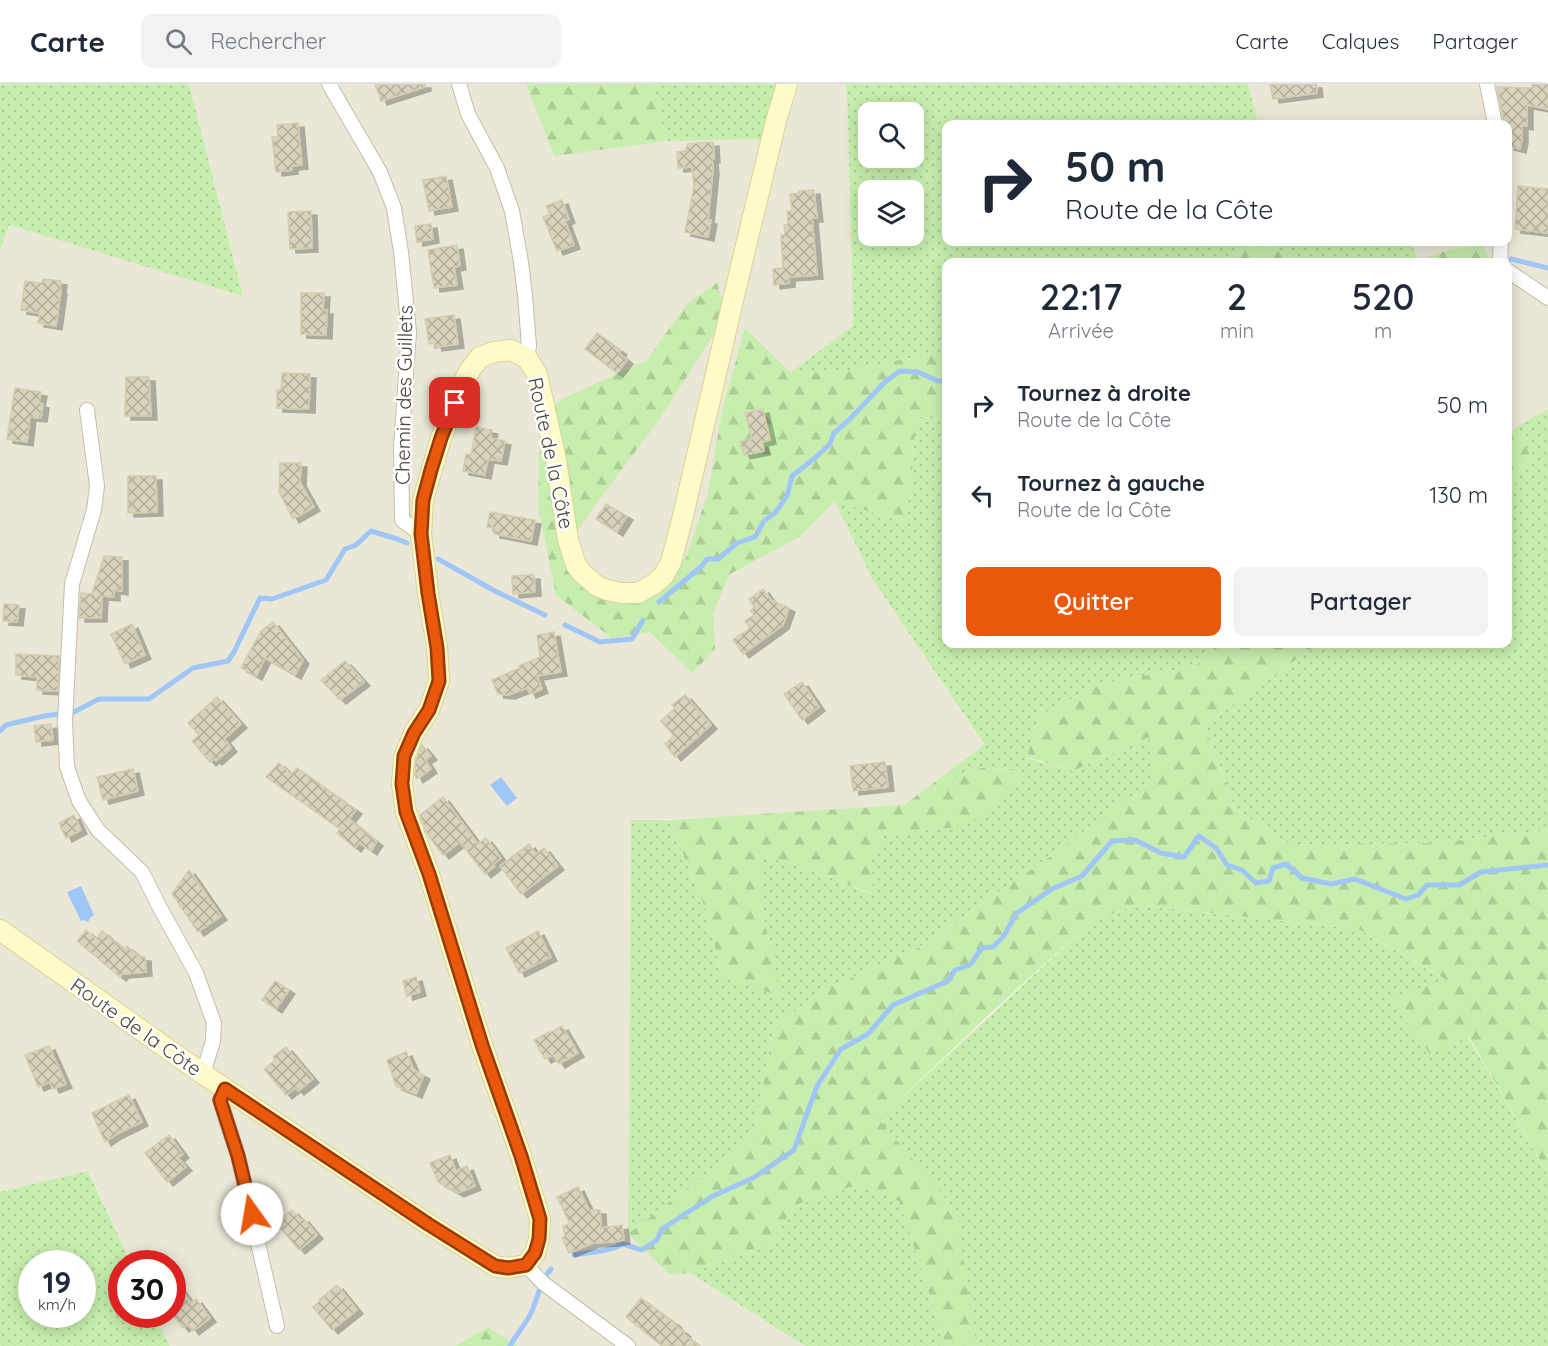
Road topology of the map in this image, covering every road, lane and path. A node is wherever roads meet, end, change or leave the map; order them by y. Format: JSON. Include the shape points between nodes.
{"nodes":[{"id":1,"x":329,"y":84,"type":"edge"},
{"id":2,"x":459,"y":84,"type":"edge"},
{"id":3,"x":787,"y":84,"type":"edge"},
{"id":4,"x":1487,"y":84,"type":"edge"},
{"id":5,"x":1494,"y":120,"type":"edge"},
{"id":6,"x":1512,"y":274,"type":"edge"},
{"id":7,"x":1548,"y":298,"type":"edge"},
{"id":8,"x":527,"y":358,"type":"junction"},
{"id":9,"x":87,"y":410,"type":"dead end"},
{"id":10,"x":421,"y":534,"type":"junction"},
{"id":11,"x":0,"y":930,"type":"edge"},
{"id":12,"x":202,"y":1074,"type":"junction"},
{"id":13,"x":225,"y":1089,"type":"junction"},
{"id":14,"x":526,"y":1265,"type":"junction"},
{"id":15,"x":277,"y":1326,"type":"dead end"},
{"id":16,"x":628,"y":1346,"type":"edge"}],
"edges":[{"from":1,"to":10,"type":"street","name":"Chemin des Guillets","via":[[380,172],[394,208],[409,332],[401,448],[402,520]]},
{"from":2,"to":8,"type":"street","via":[[468,114],[496,168],[512,211],[525,295]]},
{"from":3,"to":8,"type":"street","name":"Route de la Côte","via":[[671,562],[654,584],[638,593],[597,586],[576,564],[568,540],[537,374]]},
{"from":4,"to":5,"type":"street"},
{"from":6,"to":7,"type":"street"},
{"from":8,"to":10,"type":"street","name":"Route de la Côte","via":[[511,350],[494,352],[480,357],[470,370],[431,470],[423,500]]},
{"from":9,"to":12,"type":"street","via":[[97,486],[94,510],[72,584],[65,722],[68,767],[79,801],[98,830],[142,872],[196,974],[214,1023],[213,1041]]},
{"from":10,"to":14,"type":"street","name":"Route de la Côte","via":[[439,681],[429,710],[404,756],[406,812],[540,1219],[535,1253]]},
{"from":11,"to":12,"type":"street","name":"Route de la Côte"},
{"from":12,"to":13,"type":"street","name":"Route de la Côte"},
{"from":13,"to":14,"type":"street","name":"Route de la Côte","via":[[484,1260],[508,1268]]},
{"from":13,"to":15,"type":"street","via":[[220,1100],[238,1156]]},
{"from":14,"to":16,"type":"street"}]}
